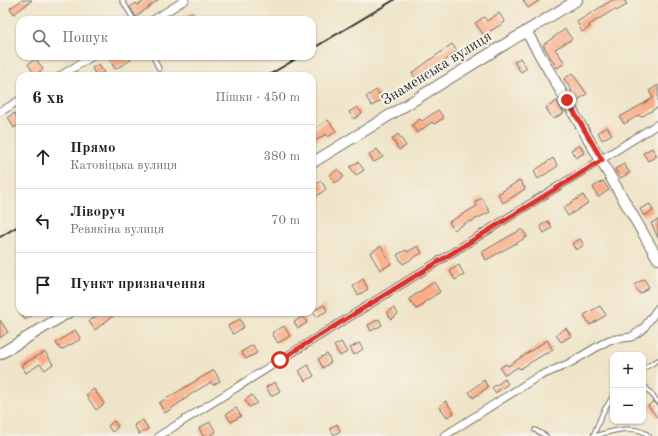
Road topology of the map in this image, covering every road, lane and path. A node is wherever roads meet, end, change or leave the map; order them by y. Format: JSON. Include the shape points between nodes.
{"nodes":[{"id":1,"x":122,"y":0,"type":"edge"},
{"id":2,"x":186,"y":0,"type":"edge"},
{"id":3,"x":577,"y":0,"type":"edge"},
{"id":4,"x":132,"y":16,"type":"edge"},
{"id":5,"x":160,"y":16,"type":"edge"},
{"id":6,"x":526,"y":31,"type":"junction"},
{"id":7,"x":86,"y":60,"type":"edge"},
{"id":8,"x":154,"y":60,"type":"edge"},
{"id":9,"x":159,"y":69,"type":"dead end"},
{"id":10,"x":67,"y":72,"type":"edge"},
{"id":11,"x":16,"y":102,"type":"edge"},
{"id":12,"x":0,"y":112,"type":"edge"},
{"id":13,"x":658,"y":124,"type":"edge"},
{"id":14,"x":602,"y":160,"type":"junction"},
{"id":15,"x":316,"y":161,"type":"edge"},
{"id":16,"x":658,"y":259,"type":"edge"},
{"id":17,"x":658,"y":308,"type":"edge"},
{"id":18,"x":62,"y":316,"type":"edge"},
{"id":19,"x":0,"y":354,"type":"edge"},
{"id":20,"x":658,"y":360,"type":"edge"},
{"id":21,"x":646,"y":367,"type":"edge"},
{"id":22,"x":646,"y":388,"type":"edge"},
{"id":23,"x":610,"y":401,"type":"edge"},
{"id":24,"x":658,"y":402,"type":"edge"},
{"id":25,"x":535,"y":430,"type":"dead end"},
{"id":26,"x":159,"y":436,"type":"edge"},
{"id":27,"x":444,"y":436,"type":"edge"},
{"id":28,"x":546,"y":436,"type":"edge"},
{"id":29,"x":593,"y":436,"type":"edge"},
{"id":30,"x":649,"y":436,"type":"edge"}],
"edges":[{"from":1,"to":4,"type":"lane"},
{"from":2,"to":5,"type":"street"},
{"from":3,"to":6,"type":"main road","name":"Знаменська вулиця"},
{"from":6,"to":14,"type":"main road"},
{"from":6,"to":15,"type":"main road","name":"Знаменська вулиця"},
{"from":7,"to":10,"type":"street"},
{"from":8,"to":9,"type":"lane"},
{"from":11,"to":12,"type":"street"},
{"from":13,"to":14,"type":"street"},
{"from":14,"to":16,"type":"main road"},
{"from":14,"to":26,"type":"street"},
{"from":17,"to":27,"type":"street","via":[[643,329],[631,337],[609,340],[568,364],[537,377]]},
{"from":18,"to":19,"type":"main road"},
{"from":20,"to":21,"type":"lane"},
{"from":22,"to":24,"type":"lane"},
{"from":23,"to":29,"type":"lane"},
{"from":25,"to":28,"type":"lane"},
{"from":29,"to":30,"type":"lane","via":[[634,429]]}]}
